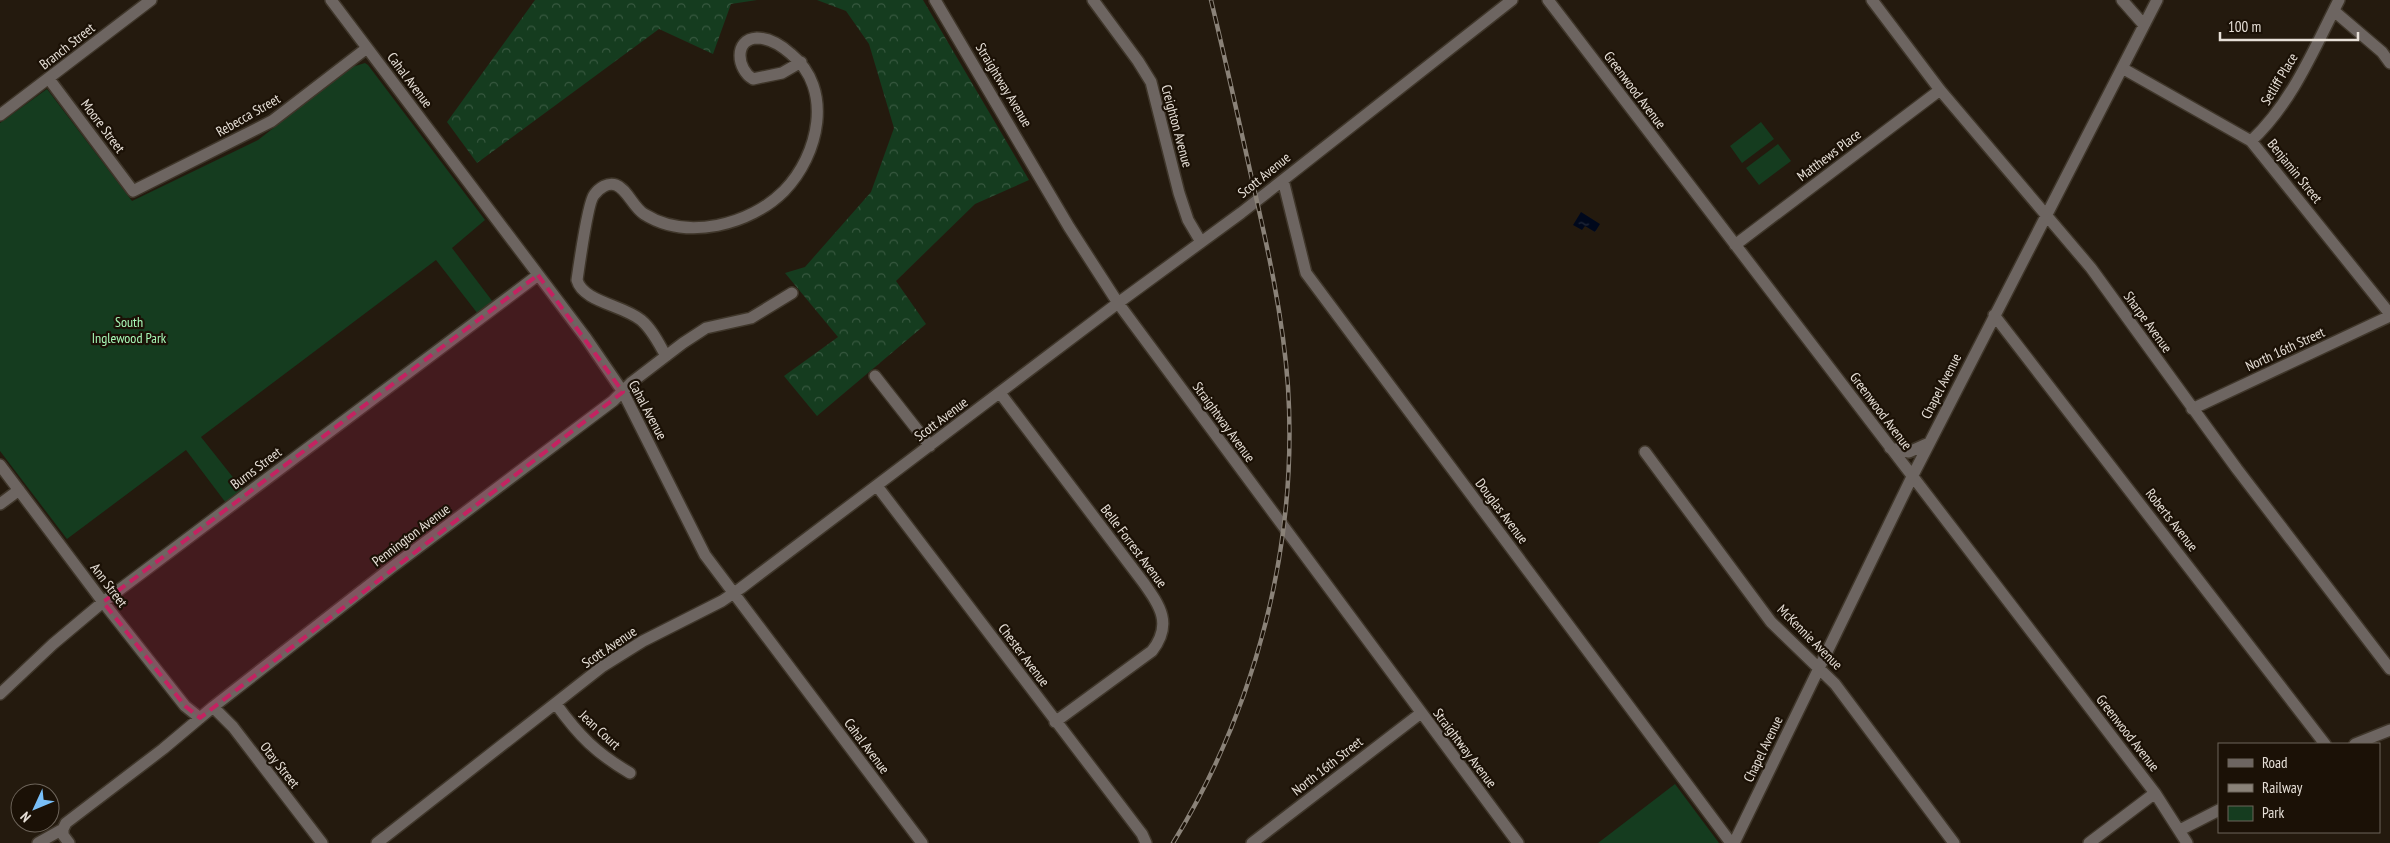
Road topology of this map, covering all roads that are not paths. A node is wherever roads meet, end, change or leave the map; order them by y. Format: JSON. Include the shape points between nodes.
{"nodes":[{"id":1,"x":151,"y":0,"type":"edge"},
{"id":2,"x":331,"y":0,"type":"edge"},
{"id":3,"x":936,"y":0,"type":"edge"},
{"id":4,"x":1093,"y":0,"type":"edge"},
{"id":5,"x":1512,"y":0,"type":"edge"},
{"id":6,"x":1548,"y":0,"type":"edge"},
{"id":7,"x":1872,"y":0,"type":"edge"},
{"id":8,"x":2122,"y":0,"type":"edge"},
{"id":9,"x":2157,"y":0,"type":"edge"},
{"id":10,"x":2339,"y":0,"type":"edge"},
{"id":11,"x":2334,"y":11,"type":"junction"},
{"id":12,"x":2144,"y":25,"type":"junction"},
{"id":13,"x":367,"y":48,"type":"junction"},
{"id":14,"x":800,"y":62,"type":"junction"},
{"id":15,"x":2390,"y":63,"type":"edge"},
{"id":16,"x":2122,"y":68,"type":"junction"},
{"id":17,"x":49,"y":79,"type":"junction"},
{"id":18,"x":1940,"y":90,"type":"junction"},
{"id":19,"x":0,"y":115,"type":"edge"},
{"id":20,"x":2251,"y":142,"type":"junction"},
{"id":21,"x":1283,"y":180,"type":"junction"},
{"id":22,"x":133,"y":191,"type":"joint"},
{"id":23,"x":2044,"y":215,"type":"junction"},
{"id":24,"x":1201,"y":242,"type":"junction"},
{"id":25,"x":1736,"y":245,"type":"junction"},
{"id":26,"x":538,"y":275,"type":"junction"},
{"id":27,"x":792,"y":293,"type":"dead end"},
{"id":28,"x":1118,"y":303,"type":"junction"},
{"id":29,"x":1994,"y":315,"type":"junction"},
{"id":30,"x":2390,"y":315,"type":"edge"},
{"id":31,"x":666,"y":356,"type":"junction"},
{"id":32,"x":875,"y":376,"type":"dead end"},
{"id":33,"x":623,"y":392,"type":"junction"},
{"id":34,"x":1000,"y":393,"type":"junction"},
{"id":35,"x":2192,"y":409,"type":"junction"},
{"id":36,"x":1929,"y":443,"type":"junction"},
{"id":37,"x":930,"y":446,"type":"junction"},
{"id":38,"x":1890,"y":448,"type":"junction"},
{"id":39,"x":1645,"y":452,"type":"dead end"},
{"id":40,"x":0,"y":465,"type":"edge"},
{"id":41,"x":1912,"y":477,"type":"junction"},
{"id":42,"x":877,"y":486,"type":"junction"},
{"id":43,"x":19,"y":490,"type":"junction"},
{"id":44,"x":0,"y":504,"type":"edge"},
{"id":45,"x":733,"y":594,"type":"junction"},
{"id":46,"x":103,"y":602,"type":"junction"},
{"id":47,"x":1819,"y":667,"type":"junction"},
{"id":48,"x":2390,"y":669,"type":"edge"},
{"id":49,"x":0,"y":694,"type":"edge"},
{"id":50,"x":556,"y":704,"type":"junction"},
{"id":51,"x":213,"y":707,"type":"junction"},
{"id":52,"x":1421,"y":713,"type":"junction"},
{"id":53,"x":200,"y":718,"type":"junction"},
{"id":54,"x":1056,"y":722,"type":"junction"},
{"id":55,"x":2390,"y":730,"type":"edge"},
{"id":56,"x":2324,"y":743,"type":"edge"},
{"id":57,"x":2358,"y":743,"type":"edge"},
{"id":58,"x":630,"y":773,"type":"dead end"},
{"id":59,"x":2156,"y":793,"type":"junction"},
{"id":60,"x":2218,"y":811,"type":"edge"},
{"id":61,"x":63,"y":829,"type":"junction"},
{"id":62,"x":2180,"y":830,"type":"junction"},
{"id":63,"x":38,"y":843,"type":"edge"},
{"id":64,"x":69,"y":843,"type":"edge"},
{"id":65,"x":322,"y":843,"type":"edge"},
{"id":66,"x":377,"y":843,"type":"edge"},
{"id":67,"x":922,"y":843,"type":"edge"},
{"id":68,"x":1146,"y":843,"type":"edge"},
{"id":69,"x":1252,"y":843,"type":"edge"},
{"id":70,"x":1518,"y":843,"type":"edge"},
{"id":71,"x":1733,"y":843,"type":"edge"},
{"id":72,"x":1954,"y":843,"type":"edge"},
{"id":73,"x":2089,"y":843,"type":"edge"},
{"id":74,"x":2187,"y":843,"type":"edge"}],
"edges":[{"from":1,"to":17,"type":"street","name":"Branch Street"},
{"from":2,"to":13,"type":"street","name":"Cahal Avenue"},
{"from":3,"to":28,"type":"street","name":"Straightway Avenue","via":[[1069,227]]},
{"from":4,"to":24,"type":"street","name":"Creighton Avenue","via":[[1151,82],[1179,193],[1188,220]]},
{"from":5,"to":21,"type":"street","name":"Scott Avenue"},
{"from":6,"to":25,"type":"street","name":"Greenwood Avenue"},
{"from":7,"to":18,"type":"street","name":"Sharpe Avenue"},
{"from":8,"to":12,"type":"street"},
{"from":9,"to":12,"type":"street","name":"Chapel Avenue"},
{"from":10,"to":11,"type":"street","name":"Setliff Place"},
{"from":11,"to":15,"type":"street","via":[[2382,52]]},
{"from":11,"to":20,"type":"street","name":"Setliff Place","via":[[2299,78],[2276,114]]},
{"from":12,"to":16,"type":"street","name":"Chapel Avenue"},
{"from":13,"to":22,"type":"street","name":"Rebecca Street","via":[[272,122]]},
{"from":13,"to":26,"type":"street","name":"Cahal Avenue"},
{"from":14,"to":14,"type":"street","via":[[784,48],[758,38],[748,40],[739,57],[746,75],[753,79],[782,73]]},
{"from":14,"to":31,"type":"street","via":[[813,85],[817,104],[813,142],[798,176],[769,205],[750,217],[729,223],[690,227],[665,223],[645,215],[633,206],[622,188],[614,184],[604,185],[592,197],[577,280],[579,289],[629,310],[643,321]]},
{"from":16,"to":20,"type":"street","name":"Benjamin Street"},
{"from":16,"to":23,"type":"street","name":"Chapel Avenue"},
{"from":17,"to":19,"type":"street","name":"Branch Street"},
{"from":17,"to":22,"type":"street","name":"Moore Street"},
{"from":18,"to":23,"type":"street","name":"Sharpe Avenue"},
{"from":18,"to":25,"type":"street","name":"Matthews Place"},
{"from":20,"to":30,"type":"street","name":"Benjamin Street"},
{"from":21,"to":24,"type":"street","name":"Scott Avenue"},
{"from":21,"to":71,"type":"street","name":"Douglas Avenue","via":[[1306,273]]},
{"from":23,"to":29,"type":"street","name":"Chapel Avenue"},
{"from":23,"to":35,"type":"street","name":"Sharpe Avenue","via":[[2091,268]]},
{"from":24,"to":28,"type":"street","name":"Scott Avenue"},
{"from":25,"to":38,"type":"street","name":"Greenwood Avenue"},
{"from":26,"to":33,"type":"street","name":"Cahal Avenue"},
{"from":26,"to":46,"type":"street","name":"Burns Street"},
{"from":27,"to":31,"type":"street","name":"Pennington Avenue","via":[[751,318],[706,328]]},
{"from":28,"to":34,"type":"street","name":"Scott Avenue"},
{"from":28,"to":52,"type":"street","name":"Straightway Avenue"},
{"from":29,"to":36,"type":"street","name":"Chapel Avenue"},
{"from":29,"to":56,"type":"street","name":"Roberts Avenue"},
{"from":30,"to":35,"type":"street","name":"North 16th Street"},
{"from":31,"to":33,"type":"street","name":"Pennington Avenue"},
{"from":32,"to":37,"type":"street"},
{"from":33,"to":45,"type":"street","name":"Cahal Avenue","via":[[691,530]]},
{"from":33,"to":51,"type":"street","name":"Pennington Avenue"},
{"from":34,"to":37,"type":"street","name":"Scott Avenue"},
{"from":34,"to":54,"type":"street","name":"Belle Forrest Avenue","via":[[1143,582],[1162,617],[1164,629],[1152,651]]},
{"from":35,"to":48,"type":"street","name":"Sharpe Avenue"},
{"from":36,"to":38,"type":"street","via":[[1909,452]]},
{"from":36,"to":41,"type":"street","name":"Chapel Avenue"},
{"from":37,"to":42,"type":"street","name":"Scott Avenue"},
{"from":38,"to":41,"type":"street","name":"Greenwood Avenue"},
{"from":39,"to":47,"type":"street","name":"McKennie Avenue","via":[[1771,622]]},
{"from":40,"to":43,"type":"street","name":"Ann Street"},
{"from":41,"to":47,"type":"street","name":"Chapel Avenue"},
{"from":41,"to":59,"type":"street","name":"Greenwood Avenue"},
{"from":42,"to":45,"type":"street","name":"Scott Avenue"},
{"from":42,"to":54,"type":"street","name":"Chester Avenue"},
{"from":43,"to":44,"type":"street"},
{"from":43,"to":46,"type":"street","name":"Ann Street"},
{"from":45,"to":50,"type":"street","name":"Scott Avenue","via":[[643,641],[603,666]]},
{"from":45,"to":67,"type":"street","name":"Cahal Avenue"},
{"from":46,"to":49,"type":"street","name":"Burns Street"},
{"from":46,"to":53,"type":"street","name":"Ann Street","via":[[185,706]]},
{"from":47,"to":71,"type":"street","name":"Chapel Avenue"},
{"from":47,"to":72,"type":"street","name":"McKennie Avenue"},
{"from":50,"to":58,"type":"street","name":"Jean Court","via":[[575,730],[601,756]]},
{"from":50,"to":66,"type":"street","name":"Scott Avenue"},
{"from":51,"to":53,"type":"street","name":"Pennington Avenue"},
{"from":51,"to":65,"type":"street","name":"Otay Street"},
{"from":52,"to":69,"type":"street","name":"North 16th Street"},
{"from":52,"to":70,"type":"street","name":"Straightway Avenue"},
{"from":53,"to":61,"type":"street","name":"Pennington Avenue","via":[[66,822]]},
{"from":54,"to":68,"type":"street","name":"Chester Avenue"},
{"from":55,"to":57,"type":"street"},
{"from":59,"to":62,"type":"street","name":"Greenwood Avenue"},
{"from":59,"to":73,"type":"street"},
{"from":60,"to":62,"type":"street"},
{"from":61,"to":63,"type":"street","name":"Pennington Avenue"},
{"from":61,"to":64,"type":"street"},
{"from":62,"to":74,"type":"street","name":"Greenwood Avenue"}]}
